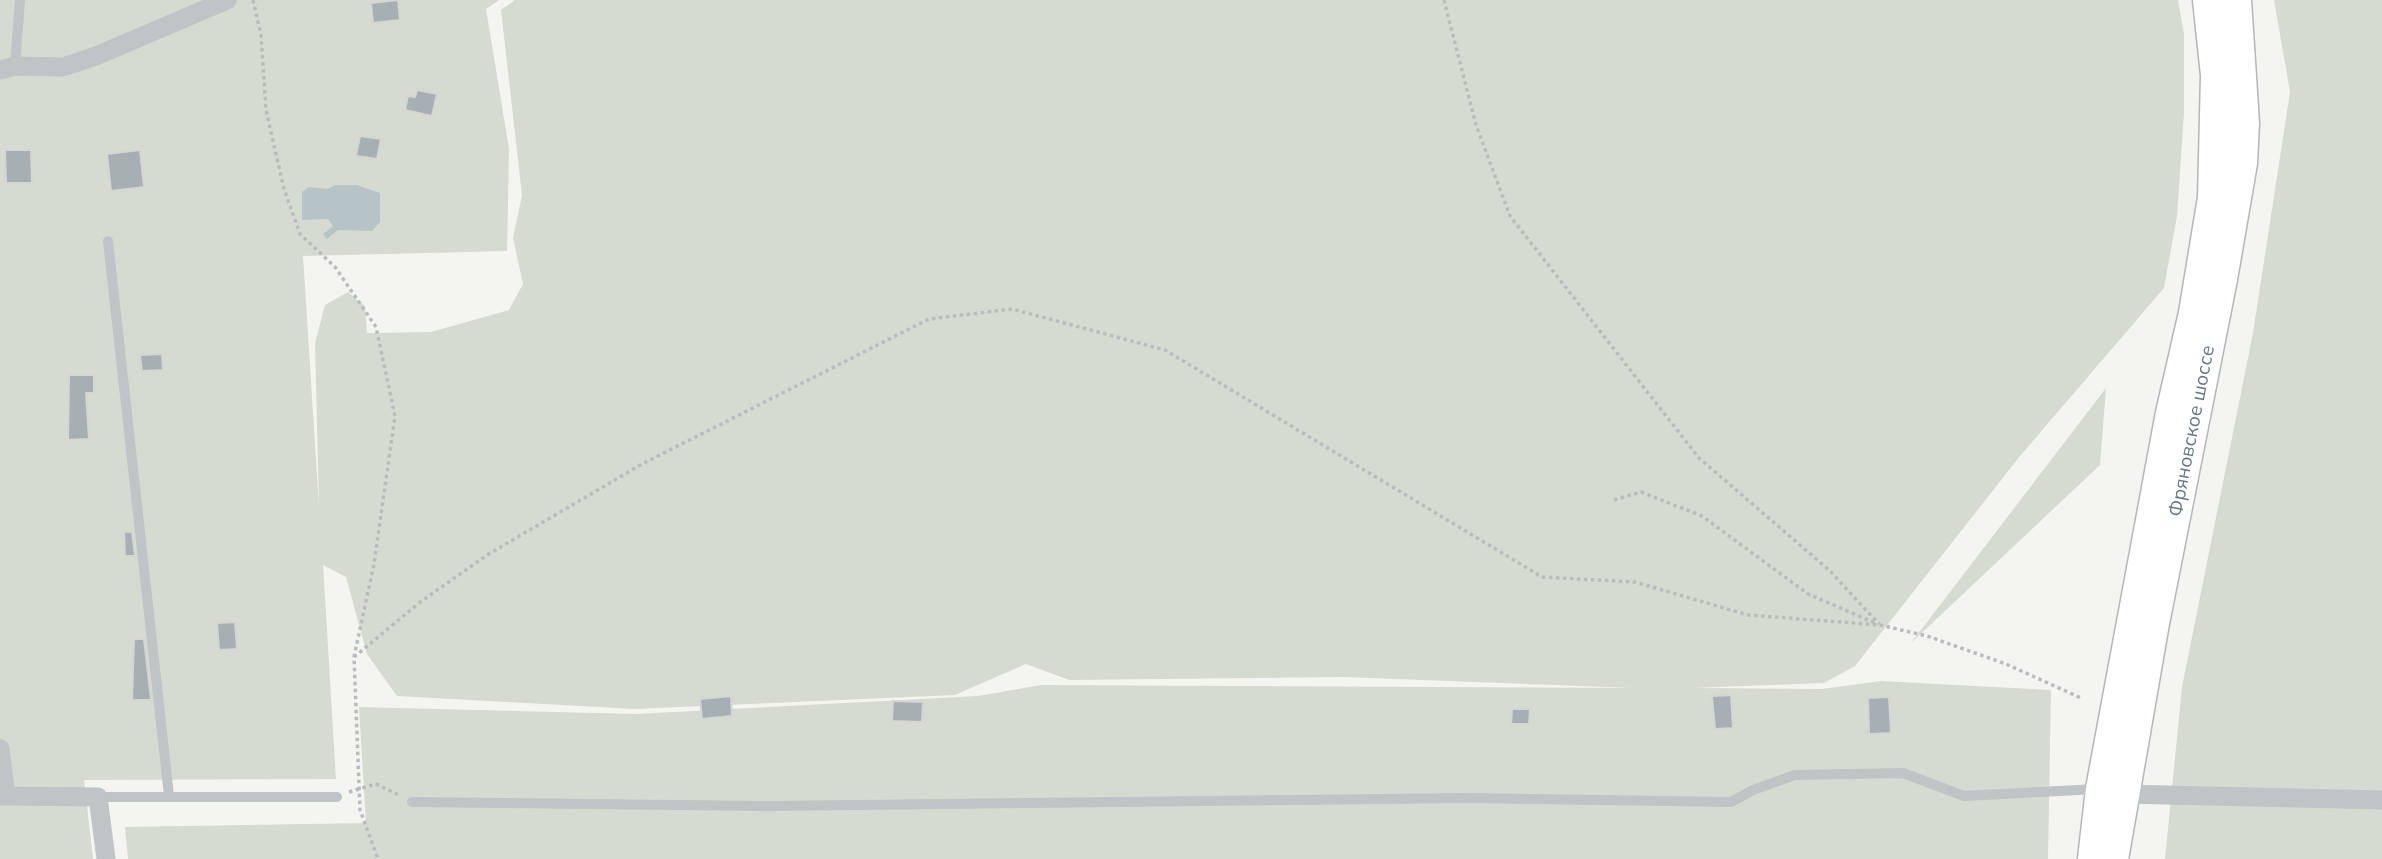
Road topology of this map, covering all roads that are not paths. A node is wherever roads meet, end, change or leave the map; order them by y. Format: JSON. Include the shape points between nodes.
{"nodes":[{"id":1,"x":19,"y":0,"type":"edge"},
{"id":2,"x":227,"y":0,"type":"edge"},
{"id":3,"x":2208,"y":0,"type":"edge"},
{"id":4,"x":2236,"y":0,"type":"edge"},
{"id":5,"x":8,"y":68,"type":"edge"},
{"id":6,"x":108,"y":241,"type":"dead end"},
{"id":7,"x":0,"y":749,"type":"edge"},
{"id":8,"x":2112,"y":792,"type":"junction"},
{"id":9,"x":3,"y":796,"type":"edge"},
{"id":10,"x":169,"y":796,"type":"junction"},
{"id":11,"x":98,"y":797,"type":"junction"},
{"id":12,"x":337,"y":797,"type":"road end"},
{"id":13,"x":2382,"y":800,"type":"edge"},
{"id":14,"x":412,"y":802,"type":"road end"},
{"id":15,"x":106,"y":859,"type":"edge"},
{"id":16,"x":2093,"y":859,"type":"edge"},
{"id":17,"x":2113,"y":859,"type":"edge"}],
"edges":[{"from":1,"to":5,"type":"lane"},
{"from":2,"to":5,"type":"street","via":[[63,67]]},
{"from":3,"to":8,"type":"main road","name":"Фряновское шоссе","via":[[2216,75],[2213,198],[2171,413]]},
{"from":4,"to":8,"type":"main road","name":"Фряновское шоссе","via":[[2244,124],[2240,175]]},
{"from":6,"to":10,"type":"lane"},
{"from":7,"to":9,"type":"street"},
{"from":8,"to":13,"type":"street"},
{"from":8,"to":14,"type":"lane","via":[[1964,796],[1903,773],[1795,775],[1731,802],[1467,798],[767,806]]},
{"from":8,"to":16,"type":"main road","name":"Фряновское шоссе"},
{"from":8,"to":17,"type":"main road","name":"Фряновское шоссе"},
{"from":9,"to":11,"type":"street"},
{"from":10,"to":11,"type":"lane"},
{"from":10,"to":12,"type":"lane"},
{"from":11,"to":15,"type":"street"}]}
